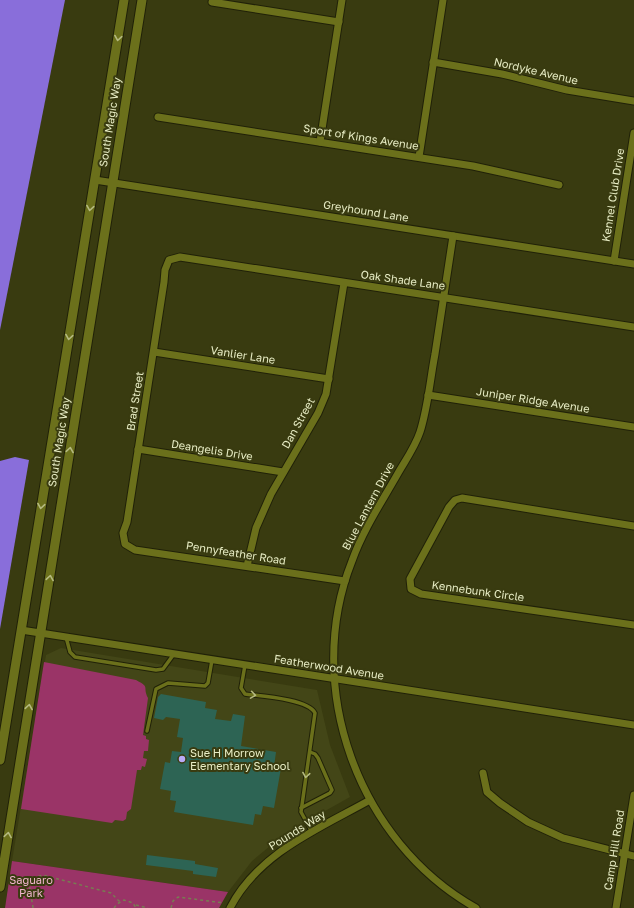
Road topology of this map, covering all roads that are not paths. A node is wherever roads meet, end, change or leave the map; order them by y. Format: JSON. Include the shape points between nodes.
{"nodes":[{"id":1,"x":124,"y":0,"type":"edge"},
{"id":2,"x":142,"y":0,"type":"edge"},
{"id":3,"x":342,"y":0,"type":"edge"},
{"id":4,"x":443,"y":0,"type":"edge"},
{"id":5,"x":212,"y":2,"type":"dead end"},
{"id":6,"x":339,"y":22,"type":"junction"},
{"id":7,"x":433,"y":62,"type":"junction"},
{"id":8,"x":634,"y":101,"type":"edge"},
{"id":9,"x":158,"y":117,"type":"dead end"},
{"id":10,"x":634,"y":133,"type":"edge"},
{"id":11,"x":320,"y":142,"type":"junction"},
{"id":12,"x":418,"y":157,"type":"junction"},
{"id":13,"x":95,"y":180,"type":"junction"},
{"id":14,"x":112,"y":183,"type":"junction"},
{"id":15,"x":559,"y":185,"type":"dead end"},
{"id":16,"x":453,"y":236,"type":"junction"},
{"id":17,"x":169,"y":260,"type":"joint"},
{"id":18,"x":614,"y":261,"type":"junction"},
{"id":19,"x":634,"y":264,"type":"edge"},
{"id":20,"x":344,"y":283,"type":"junction"},
{"id":21,"x":444,"y":298,"type":"junction"},
{"id":22,"x":634,"y":327,"type":"edge"},
{"id":23,"x":154,"y":352,"type":"junction"},
{"id":24,"x":329,"y":380,"type":"junction"},
{"id":25,"x":428,"y":395,"type":"junction"},
{"id":26,"x":634,"y":426,"type":"edge"},
{"id":27,"x":138,"y":449,"type":"junction"},
{"id":28,"x":283,"y":472,"type":"junction"},
{"id":29,"x":634,"y":526,"type":"edge"},
{"id":30,"x":125,"y":544,"type":"joint"},
{"id":31,"x":247,"y":566,"type":"junction"},
{"id":32,"x":345,"y":581,"type":"junction"},
{"id":33,"x":634,"y":625,"type":"edge"},
{"id":34,"x":21,"y":630,"type":"junction"},
{"id":35,"x":41,"y":634,"type":"junction"},
{"id":36,"x":66,"y":637,"type":"junction"},
{"id":37,"x":174,"y":654,"type":"junction"},
{"id":38,"x":212,"y":660,"type":"junction"},
{"id":39,"x":245,"y":665,"type":"junction"},
{"id":40,"x":334,"y":679,"type":"junction"},
{"id":41,"x":634,"y":725,"type":"edge"},
{"id":42,"x":147,"y":731,"type":"dead end"},
{"id":43,"x":310,"y":752,"type":"junction"},
{"id":44,"x":0,"y":760,"type":"edge"},
{"id":45,"x":483,"y":774,"type":"dead end"},
{"id":46,"x":634,"y":795,"type":"edge"},
{"id":47,"x":370,"y":800,"type":"junction"},
{"id":48,"x":301,"y":808,"type":"junction"},
{"id":49,"x":312,"y":832,"type":"junction"},
{"id":50,"x":625,"y":854,"type":"junction"},
{"id":51,"x":634,"y":856,"type":"edge"},
{"id":52,"x":0,"y":887,"type":"edge"},
{"id":53,"x":230,"y":908,"type":"edge"},
{"id":54,"x":476,"y":908,"type":"edge"},
{"id":55,"x":616,"y":908,"type":"edge"}],
"edges":[{"from":1,"to":13,"type":"street","name":"South Magic Way","one_way":true},
{"from":2,"to":14,"type":"street","name":"South Magic Way"},
{"from":3,"to":6,"type":"street"},
{"from":4,"to":7,"type":"street"},
{"from":5,"to":6,"type":"street"},
{"from":6,"to":11,"type":"street"},
{"from":7,"to":8,"type":"street","name":"Nordyke Avenue"},
{"from":7,"to":12,"type":"street"},
{"from":9,"to":11,"type":"street","name":"Sport of Kings Avenue"},
{"from":10,"to":18,"type":"street","name":"Kennel Club Drive"},
{"from":11,"to":12,"type":"street","name":"Sport of Kings Avenue"},
{"from":12,"to":15,"type":"street","name":"Sport of Kings Avenue"},
{"from":13,"to":14,"type":"street","name":"Greyhound Lane"},
{"from":13,"to":34,"type":"street","name":"South Magic Way","one_way":true},
{"from":14,"to":16,"type":"street","name":"Greyhound Lane"},
{"from":35,"to":14,"type":"street","name":"South Magic Way","one_way":true},
{"from":16,"to":18,"type":"street","name":"Greyhound Lane"},
{"from":16,"to":21,"type":"street","name":"Blue Lantern Drive"},
{"from":17,"to":20,"type":"street","name":"Oak Shade Lane","via":[[180,257]]},
{"from":17,"to":23,"type":"street","name":"Brad Street","via":[[164,270]]},
{"from":18,"to":19,"type":"street","name":"Greyhound Lane"},
{"from":20,"to":21,"type":"street","name":"Oak Shade Lane"},
{"from":20,"to":24,"type":"street","name":"Dan Street"},
{"from":21,"to":22,"type":"street","name":"Oak Shade Lane"},
{"from":21,"to":25,"type":"street","name":"Blue Lantern Drive"},
{"from":23,"to":24,"type":"street","name":"Vanlier Lane"},
{"from":23,"to":27,"type":"street","name":"Brad Street"},
{"from":24,"to":28,"type":"street","name":"Dan Street","via":[[322,405]]},
{"from":25,"to":26,"type":"street","name":"Juniper Ridge Avenue"},
{"from":25,"to":32,"type":"street","name":"Blue Lantern Drive","via":[[419,433],[359,543]]},
{"from":27,"to":28,"type":"street","name":"Deangelis Drive"},
{"from":27,"to":30,"type":"street","name":"Brad Street","via":[[123,533]]},
{"from":28,"to":31,"type":"street","name":"Dan Street","via":[[270,494],[256,528]]},
{"from":29,"to":33,"type":"street","name":"Kennebunk Circle","via":[[462,498],[455,500],[449,507],[410,579],[411,589],[421,594]]},
{"from":30,"to":31,"type":"street","name":"Pennyfeather Road","via":[[135,550]]},
{"from":31,"to":32,"type":"street","name":"Pennyfeather Road"},
{"from":32,"to":40,"type":"street","name":"Blue Lantern Drive","via":[[334,641]]},
{"from":34,"to":35,"type":"street","name":"Featherwood Avenue"},
{"from":34,"to":44,"type":"street","name":"South Magic Way"},
{"from":35,"to":36,"type":"street","name":"Featherwood Avenue"},
{"from":52,"to":35,"type":"street","name":"South Magic Way","one_way":true},
{"from":36,"to":37,"type":"street","name":"Featherwood Avenue"},
{"from":36,"to":37,"type":"lane","via":[[70,652],[75,657],[156,670],[163,669]]},
{"from":37,"to":38,"type":"street","name":"Featherwood Avenue"},
{"from":38,"to":39,"type":"street","name":"Featherwood Avenue"},
{"from":38,"to":42,"type":"lane","via":[[208,683],[205,686],[168,683],[156,689]]},
{"from":39,"to":40,"type":"street","name":"Featherwood Avenue"},
{"from":39,"to":43,"type":"lane","one_way":true,"via":[[241,688],[245,694],[302,703],[313,709],[315,717]]},
{"from":40,"to":41,"type":"street","name":"Featherwood Avenue"},
{"from":40,"to":47,"type":"street","name":"Blue Lantern Drive","via":[[340,721],[351,760]]},
{"from":43,"to":48,"type":"lane","one_way":true},
{"from":43,"to":48,"type":"lane","via":[[318,758],[332,790]]},
{"from":45,"to":50,"type":"street","via":[[487,792],[500,804],[528,822],[563,838]]},
{"from":46,"to":50,"type":"street","name":"Camp Hill Road"},
{"from":47,"to":49,"type":"street","name":"Pounds Way"},
{"from":47,"to":54,"type":"street","name":"Blue Lantern Drive","via":[[416,861]]},
{"from":48,"to":49,"type":"lane","via":[[302,817]]},
{"from":49,"to":53,"type":"street","name":"Pounds Way","via":[[261,868]]},
{"from":50,"to":51,"type":"street"},
{"from":50,"to":55,"type":"street","name":"Camp Hill Road"}]}
